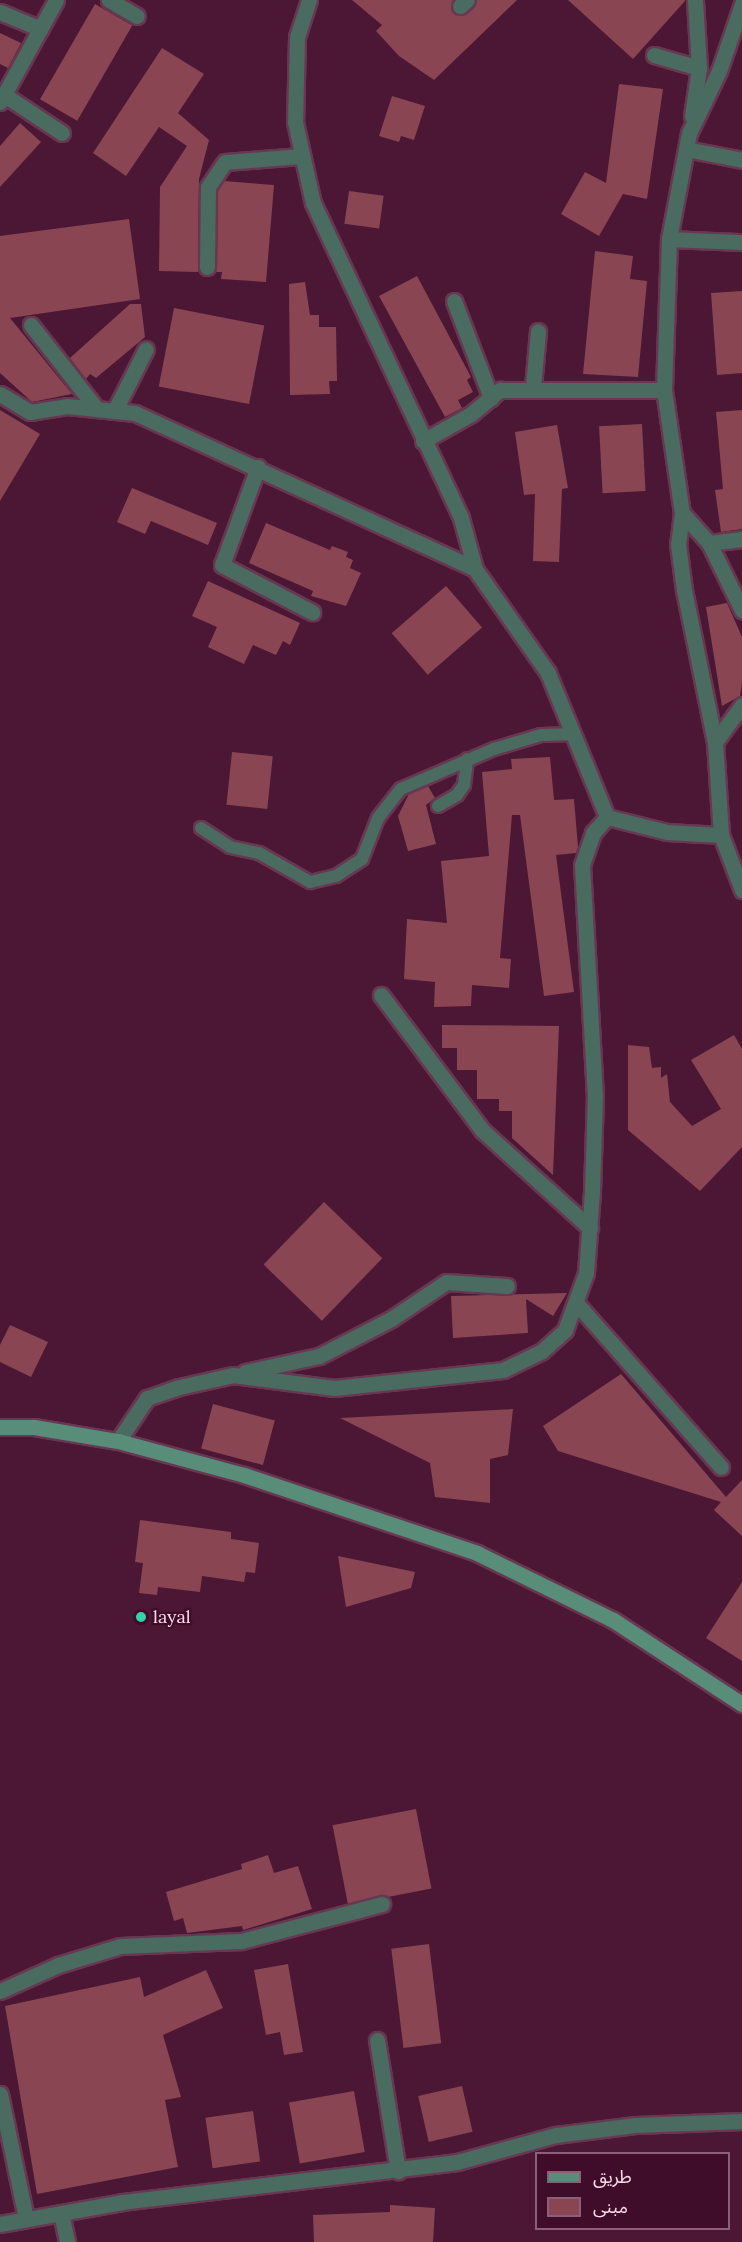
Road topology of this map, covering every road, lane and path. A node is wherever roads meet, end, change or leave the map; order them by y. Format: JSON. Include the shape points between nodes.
{"nodes":[{"id":1,"x":56,"y":0,"type":"edge"},
{"id":2,"x":109,"y":0,"type":"edge"},
{"id":3,"x":309,"y":0,"type":"edge"},
{"id":4,"x":695,"y":0,"type":"edge"},
{"id":5,"x":742,"y":4,"type":"edge"},
{"id":6,"x":0,"y":12,"type":"edge"},
{"id":7,"x":137,"y":16,"type":"dead end"},
{"id":8,"x":41,"y":29,"type":"junction"},
{"id":9,"x":654,"y":55,"type":"dead end"},
{"id":10,"x":699,"y":68,"type":"junction"},
{"id":11,"x":3,"y":99,"type":"edge"},
{"id":12,"x":689,"y":132,"type":"junction"},
{"id":13,"x":62,"y":133,"type":"dead end"},
{"id":14,"x":686,"y":149,"type":"junction"},
{"id":15,"x":301,"y":156,"type":"junction"},
{"id":16,"x":742,"y":159,"type":"edge"},
{"id":17,"x":669,"y":239,"type":"junction"},
{"id":18,"x":742,"y":242,"type":"edge"},
{"id":19,"x":207,"y":267,"type":"dead end"},
{"id":20,"x":454,"y":301,"type":"dead end"},
{"id":21,"x":32,"y":325,"type":"dead end"},
{"id":22,"x":538,"y":331,"type":"dead end"},
{"id":23,"x":146,"y":349,"type":"dead end"},
{"id":24,"x":533,"y":387,"type":"junction"},
{"id":25,"x":664,"y":390,"type":"junction"},
{"id":26,"x":0,"y":394,"type":"edge"},
{"id":27,"x":491,"y":398,"type":"junction"},
{"id":28,"x":95,"y":407,"type":"junction"},
{"id":29,"x":115,"y":410,"type":"junction"},
{"id":30,"x":423,"y":441,"type":"junction"},
{"id":31,"x":258,"y":467,"type":"junction"},
{"id":32,"x":682,"y":513,"type":"junction"},
{"id":33,"x":742,"y":539,"type":"edge"},
{"id":34,"x":709,"y":543,"type":"junction"},
{"id":35,"x":475,"y":569,"type":"junction"},
{"id":36,"x":742,"y":610,"type":"edge"},
{"id":37,"x":312,"y":612,"type":"dead end"},
{"id":38,"x":742,"y":705,"type":"edge"},
{"id":39,"x":573,"y":734,"type":"junction"},
{"id":40,"x":715,"y":742,"type":"junction"},
{"id":41,"x":467,"y":759,"type":"junction"},
{"id":42,"x":438,"y":806,"type":"dead end"},
{"id":43,"x":607,"y":817,"type":"junction"},
{"id":44,"x":201,"y":828,"type":"dead end"},
{"id":45,"x":721,"y":835,"type":"junction"},
{"id":46,"x":742,"y":890,"type":"edge"},
{"id":47,"x":381,"y":995,"type":"dead end"},
{"id":48,"x":590,"y":1228,"type":"junction"},
{"id":49,"x":507,"y":1286,"type":"dead end"},
{"id":50,"x":578,"y":1305,"type":"junction"},
{"id":51,"x":233,"y":1375,"type":"junction"},
{"id":52,"x":0,"y":1427,"type":"edge"},
{"id":53,"x":118,"y":1441,"type":"junction"},
{"id":54,"x":721,"y":1467,"type":"dead end"},
{"id":55,"x":742,"y":1704,"type":"edge"},
{"id":56,"x":382,"y":1904,"type":"dead end"},
{"id":57,"x":0,"y":1991,"type":"edge"},
{"id":58,"x":377,"y":2040,"type":"dead end"},
{"id":59,"x":0,"y":2094,"type":"edge"},
{"id":60,"x":742,"y":2121,"type":"edge"},
{"id":61,"x":398,"y":2171,"type":"junction"},
{"id":62,"x":61,"y":2214,"type":"junction"},
{"id":63,"x":26,"y":2218,"type":"junction"},
{"id":64,"x":0,"y":2224,"type":"edge"},
{"id":65,"x":67,"y":2242,"type":"edge"}],
"edges":[{"from":1,"to":8,"type":"street"},
{"from":2,"to":7,"type":"street"},
{"from":3,"to":15,"type":"street","via":[[297,38],[294,86]]},
{"from":4,"to":10,"type":"street"},
{"from":5,"to":12,"type":"street","via":[[719,72]]},
{"from":6,"to":8,"type":"street"},
{"from":8,"to":11,"type":"street"},
{"from":9,"to":10,"type":"street"},
{"from":10,"to":12,"type":"street"},
{"from":11,"to":13,"type":"street"},
{"from":12,"to":14,"type":"street"},
{"from":14,"to":16,"type":"street"},
{"from":14,"to":17,"type":"street"},
{"from":15,"to":19,"type":"street","via":[[225,162],[208,187]]},
{"from":15,"to":30,"type":"street","via":[[314,203]]},
{"from":17,"to":18,"type":"street"},
{"from":17,"to":25,"type":"street"},
{"from":20,"to":27,"type":"street"},
{"from":21,"to":28,"type":"street"},
{"from":22,"to":24,"type":"street"},
{"from":23,"to":29,"type":"street"},
{"from":24,"to":25,"type":"street"},
{"from":24,"to":27,"type":"street","via":[[500,390]]},
{"from":25,"to":32,"type":"street"},
{"from":26,"to":28,"type":"street","via":[[30,412]]},
{"from":27,"to":30,"type":"street"},
{"from":28,"to":29,"type":"street"},
{"from":29,"to":31,"type":"street","via":[[135,413]]},
{"from":30,"to":35,"type":"street","via":[[461,518]]},
{"from":31,"to":35,"type":"street"},
{"from":31,"to":37,"type":"street","via":[[222,565]]},
{"from":32,"to":34,"type":"street"},
{"from":32,"to":40,"type":"street","via":[[678,544],[684,590]]},
{"from":33,"to":34,"type":"street"},
{"from":34,"to":36,"type":"street"},
{"from":35,"to":39,"type":"street","via":[[528,637],[553,683]]},
{"from":38,"to":40,"type":"street"},
{"from":39,"to":41,"type":"lane","via":[[542,735]]},
{"from":39,"to":43,"type":"street"},
{"from":40,"to":45,"type":"street"},
{"from":41,"to":42,"type":"lane","via":[[464,785],[457,795]]},
{"from":41,"to":44,"type":"lane","via":[[401,789],[378,818],[362,859],[336,876],[310,882],[259,853],[230,848]]},
{"from":43,"to":45,"type":"street","via":[[668,832]]},
{"from":43,"to":48,"type":"street","via":[[593,833],[582,865],[595,1097]]},
{"from":45,"to":46,"type":"street"},
{"from":47,"to":48,"type":"street","via":[[482,1130]]},
{"from":48,"to":50,"type":"street"},
{"from":49,"to":51,"type":"street","via":[[446,1282],[391,1319],[319,1356]]},
{"from":50,"to":51,"type":"street","via":[[565,1330],[542,1351],[503,1370],[334,1388]]},
{"from":50,"to":54,"type":"street"},
{"from":51,"to":53,"type":"street","via":[[147,1398]]},
{"from":52,"to":53,"type":"main road","via":[[34,1427]]},
{"from":53,"to":55,"type":"main road","via":[[244,1475],[477,1553],[613,1620]]},
{"from":56,"to":57,"type":"street","via":[[241,1941],[120,1947],[58,1965]]},
{"from":58,"to":61,"type":"street"},
{"from":59,"to":63,"type":"street"},
{"from":60,"to":61,"type":"street","via":[[635,2125],[556,2135],[457,2162]]},
{"from":61,"to":62,"type":"street","via":[[122,2202]]},
{"from":62,"to":63,"type":"street"},
{"from":62,"to":65,"type":"street"},
{"from":63,"to":64,"type":"street"}]}
